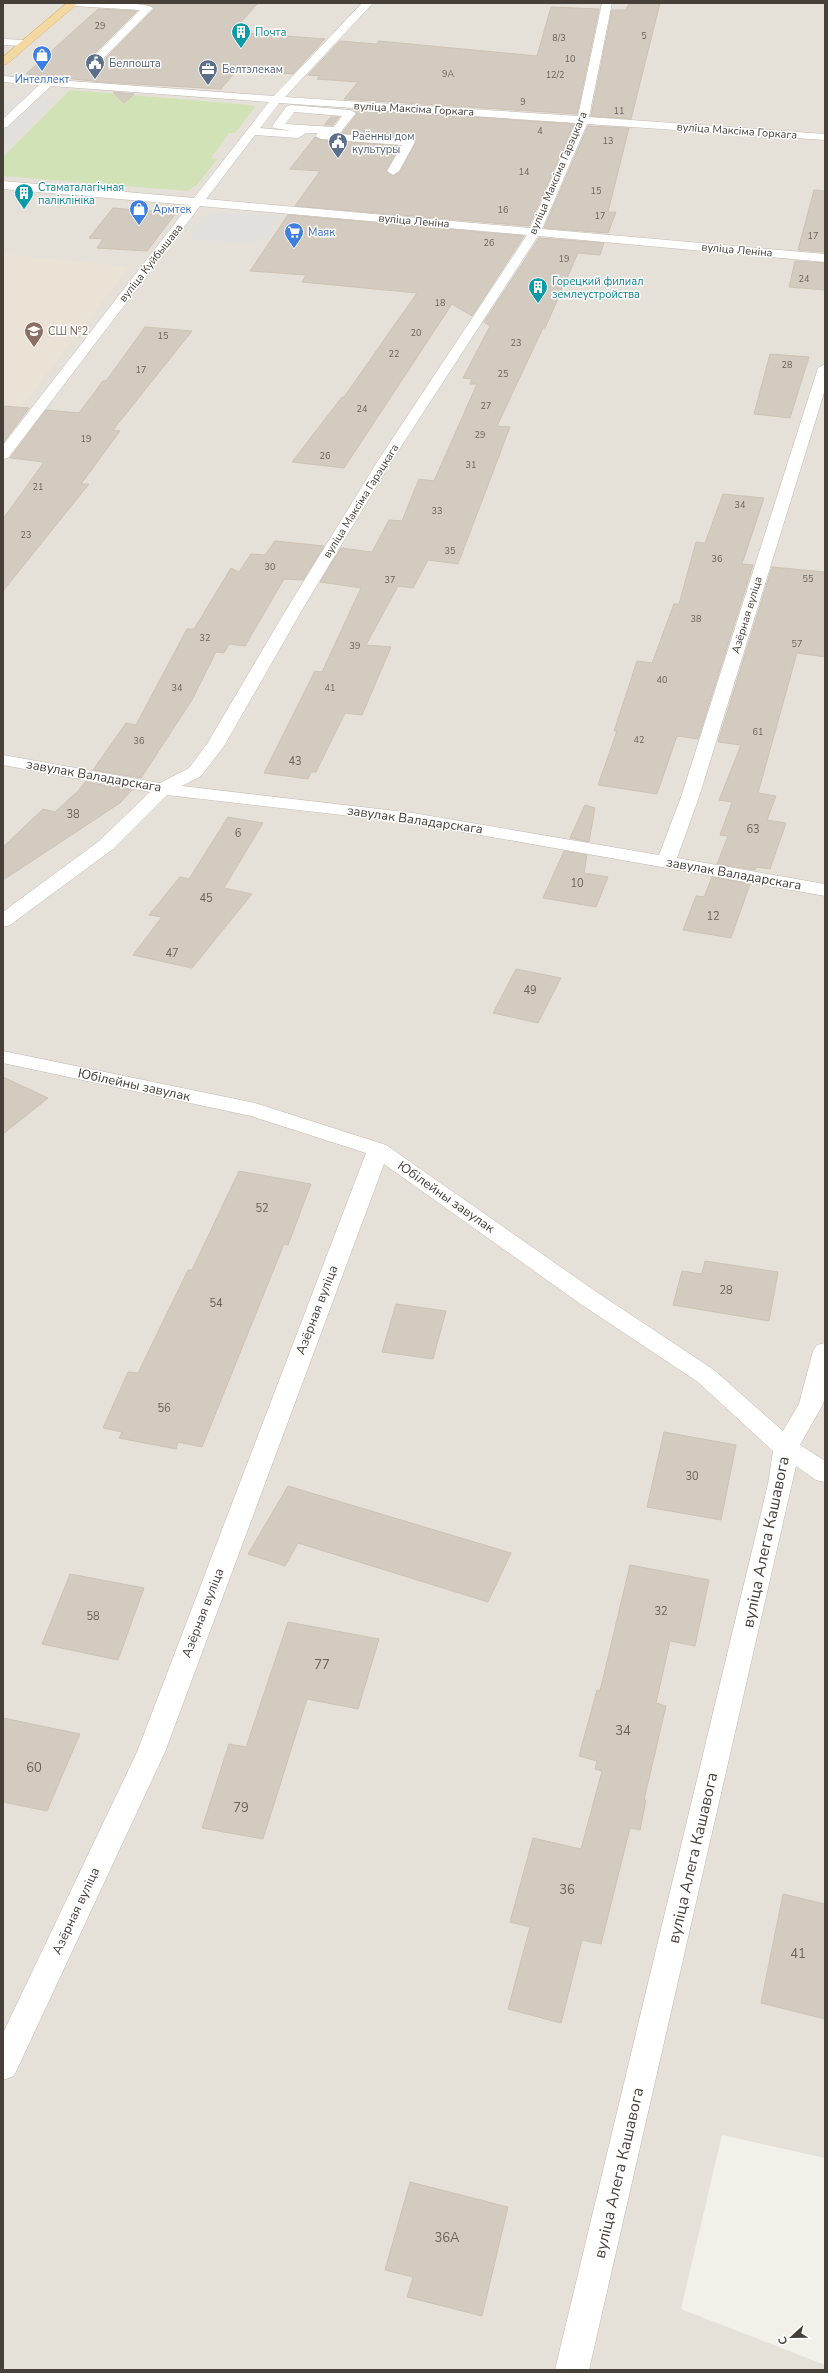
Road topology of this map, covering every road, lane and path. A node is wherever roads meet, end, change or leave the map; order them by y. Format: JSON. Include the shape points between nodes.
{"nodes":[{"id":1,"x":73,"y":3,"type":"edge"},
{"id":2,"x":368,"y":3,"type":"edge"},
{"id":3,"x":607,"y":3,"type":"edge"},
{"id":4,"x":151,"y":6,"type":"edge"},
{"id":5,"x":3,"y":42,"type":"edge"},
{"id":6,"x":24,"y":43,"type":"junction"},
{"id":7,"x":95,"y":61,"type":"dead end"},
{"id":8,"x":3,"y":62,"type":"edge"},
{"id":9,"x":3,"y":79,"type":"edge"},
{"id":10,"x":48,"y":83,"type":"junction"},
{"id":11,"x":275,"y":101,"type":"junction"},
{"id":12,"x":583,"y":119,"type":"junction"},
{"id":13,"x":3,"y":125,"type":"edge"},
{"id":14,"x":253,"y":131,"type":"junction"},
{"id":15,"x":300,"y":132,"type":"junction"},
{"id":16,"x":825,"y":137,"type":"edge"},
{"id":17,"x":393,"y":171,"type":"dead end"},
{"id":18,"x":3,"y":185,"type":"edge"},
{"id":19,"x":197,"y":202,"type":"junction"},
{"id":20,"x":535,"y":232,"type":"junction"},
{"id":21,"x":825,"y":258,"type":"edge"},
{"id":22,"x":825,"y":368,"type":"edge"},
{"id":23,"x":3,"y":455,"type":"edge"},
{"id":24,"x":3,"y":760,"type":"edge"},
{"id":25,"x":163,"y":789,"type":"junction"},
{"id":26,"x":666,"y":862,"type":"junction"},
{"id":27,"x":825,"y":890,"type":"edge"},
{"id":28,"x":3,"y":922,"type":"edge"},
{"id":29,"x":3,"y":1057,"type":"edge"},
{"id":30,"x":378,"y":1150,"type":"junction"},
{"id":31,"x":825,"y":1351,"type":"edge"},
{"id":32,"x":786,"y":1448,"type":"junction"},
{"id":33,"x":825,"y":1473,"type":"edge"},
{"id":34,"x":3,"y":2066,"type":"edge"},
{"id":35,"x":572,"y":2370,"type":"edge"}],
"edges":[{"from":1,"to":4,"type":"street"},
{"from":1,"to":6,"type":"main road"},
{"from":2,"to":11,"type":"street","name":"вуліца Куйбышава"},
{"from":3,"to":12,"type":"street","name":"вуліца Максіма Гарэцкага"},
{"from":4,"to":7,"type":"street"},
{"from":5,"to":6,"type":"street"},
{"from":6,"to":8,"type":"main road"},
{"from":9,"to":10,"type":"street","name":"вуліца Максіма Горкага"},
{"from":10,"to":11,"type":"street","name":"вуліца Максіма Горкага"},
{"from":10,"to":13,"type":"street"},
{"from":11,"to":12,"type":"street","name":"вуліца Максіма Горкага"},
{"from":11,"to":14,"type":"street","name":"вуліца Куйбышава"},
{"from":12,"to":16,"type":"street","name":"вуліца Максіма Горкага"},
{"from":12,"to":20,"type":"street","name":"вуліца Максіма Гарэцкага"},
{"from":14,"to":15,"type":"street"},
{"from":14,"to":19,"type":"street","name":"вуліца Куйбышава"},
{"from":15,"to":15,"type":"street","via":[[278,126],[291,108],[350,113],[338,131]]},
{"from":15,"to":17,"type":"street","via":[[409,142]]},
{"from":18,"to":19,"type":"street","name":"вуліца Леніна"},
{"from":19,"to":20,"type":"street","name":"вуліца Леніна"},
{"from":19,"to":23,"type":"street","name":"вуліца Куйбышава"},
{"from":20,"to":21,"type":"street","name":"вуліца Леніна"},
{"from":20,"to":25,"type":"street","name":"вуліца Максіма Гарэцкага","via":[[386,459],[215,746],[195,772]]},
{"from":22,"to":26,"type":"street","name":"Азёрная вуліца","via":[[690,797]]},
{"from":24,"to":25,"type":"street","name":"завулак Валадарскага"},
{"from":25,"to":26,"type":"street","name":"завулак Валадарскага","via":[[413,818]]},
{"from":25,"to":28,"type":"street","name":"вуліца Максіма Гарэцкага","via":[[106,845]]},
{"from":26,"to":27,"type":"street","name":"завулак Валадарскага"},
{"from":29,"to":30,"type":"street","name":"Юбілейны завулак","via":[[256,1110]]},
{"from":30,"to":32,"type":"street","name":"Юбілейны завулак","via":[[590,1299],[706,1376]]},
{"from":30,"to":34,"type":"street","name":"Азёрная вуліца","via":[[151,1752]]},
{"from":31,"to":32,"type":"street","name":"вуліца Алега Кашавога","via":[[811,1404]]},
{"from":32,"to":33,"type":"street","name":"Юбілейны завулак"},
{"from":32,"to":35,"type":"street","name":"вуліца Алега Кашавога","via":[[781,1484]]}]}
